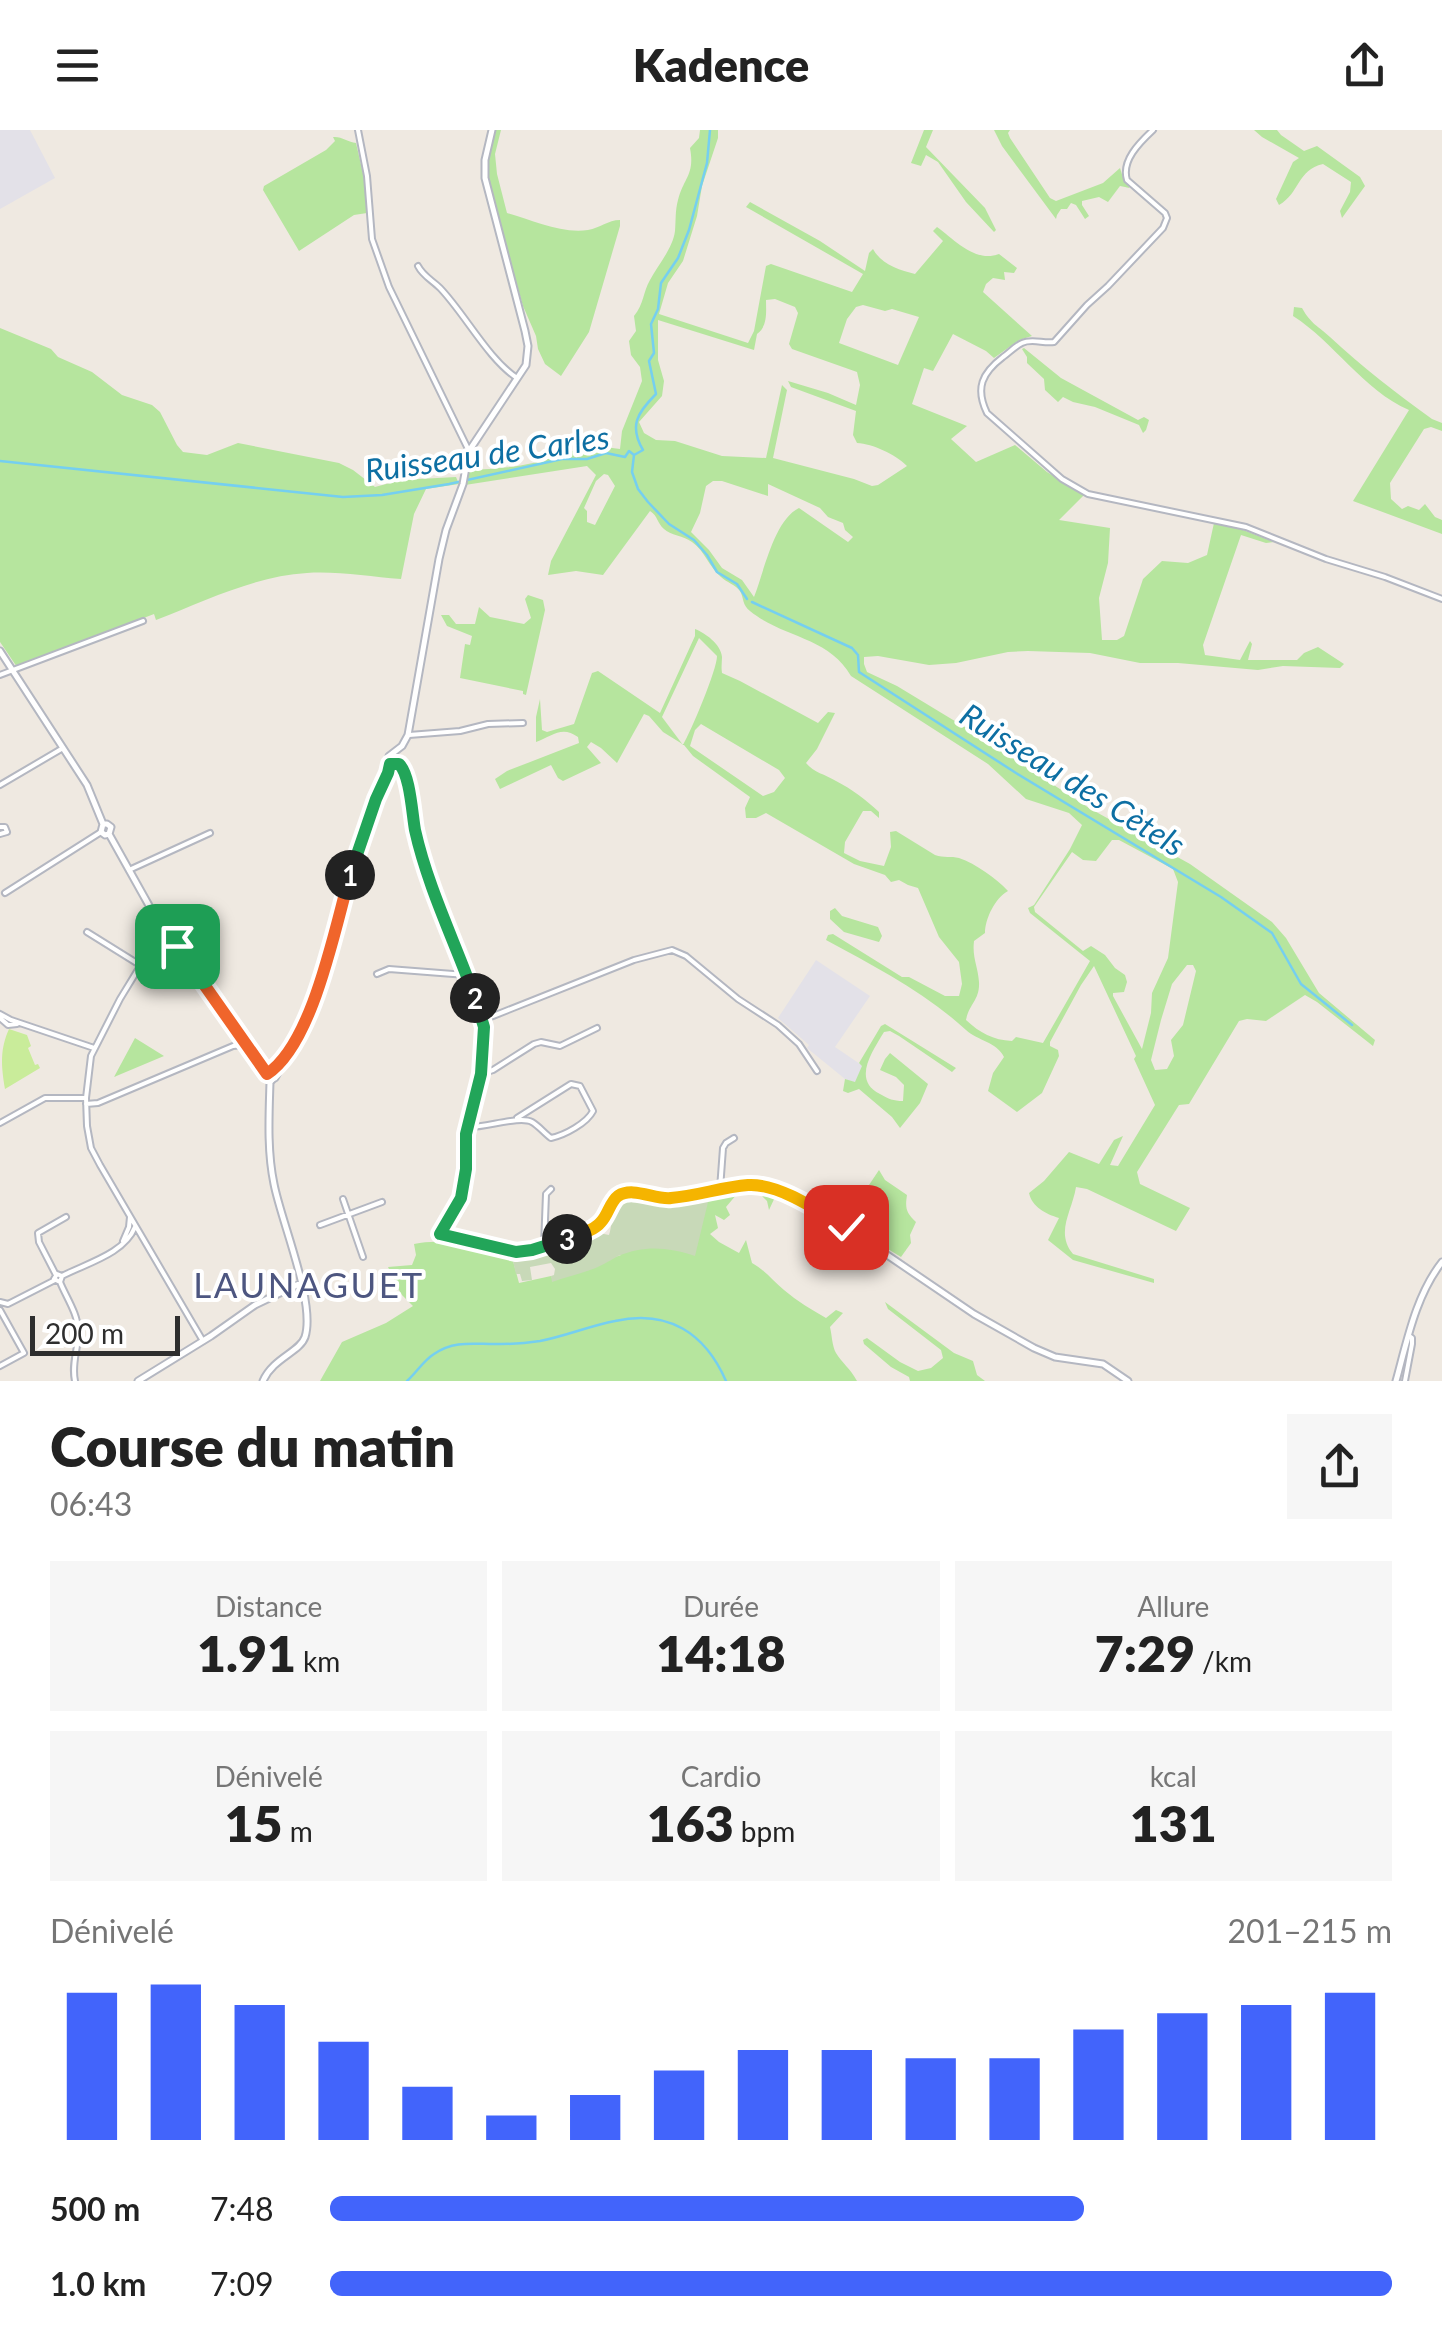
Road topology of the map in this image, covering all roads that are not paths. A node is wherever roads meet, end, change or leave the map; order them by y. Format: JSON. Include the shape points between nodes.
{"nodes":[{"id":1,"x":358,"y":130,"type":"edge"},
{"id":2,"x":492,"y":130,"type":"edge"},
{"id":3,"x":1153,"y":130,"type":"edge"},
{"id":4,"x":418,"y":266,"type":"dead end"},
{"id":5,"x":518,"y":378,"type":"junction"},
{"id":6,"x":468,"y":451,"type":"junction"},
{"id":7,"x":1442,"y":599,"type":"edge"},
{"id":8,"x":143,"y":621,"type":"dead end"},
{"id":9,"x":0,"y":651,"type":"edge"},
{"id":10,"x":11,"y":670,"type":"junction"},
{"id":11,"x":0,"y":675,"type":"edge"},
{"id":12,"x":523,"y":723,"type":"dead end"},
{"id":13,"x":408,"y":735,"type":"junction"},
{"id":14,"x":63,"y":748,"type":"junction"},
{"id":15,"x":390,"y":764,"type":"junction"},
{"id":16,"x":0,"y":785,"type":"edge"},
{"id":17,"x":0,"y":827,"type":"edge"},
{"id":18,"x":102,"y":828,"type":"junction"},
{"id":19,"x":0,"y":834,"type":"edge"},
{"id":20,"x":210,"y":834,"type":"dead end"},
{"id":21,"x":129,"y":870,"type":"junction"},
{"id":22,"x":5,"y":893,"type":"dead end"},
{"id":23,"x":87,"y":932,"type":"dead end"},
{"id":24,"x":160,"y":937,"type":"junction"},
{"id":25,"x":140,"y":965,"type":"junction"},
{"id":26,"x":377,"y":974,"type":"dead end"},
{"id":27,"x":467,"y":974,"type":"junction"},
{"id":28,"x":0,"y":1016,"type":"edge"},
{"id":29,"x":483,"y":1020,"type":"junction"},
{"id":30,"x":597,"y":1028,"type":"dead end"},
{"id":31,"x":243,"y":1040,"type":"junction"},
{"id":32,"x":94,"y":1048,"type":"junction"},
{"id":33,"x":817,"y":1071,"type":"dead end"},
{"id":34,"x":481,"y":1074,"type":"junction"},
{"id":35,"x":270,"y":1077,"type":"junction"},
{"id":36,"x":86,"y":1101,"type":"junction"},
{"id":37,"x":517,"y":1118,"type":"junction"},
{"id":38,"x":0,"y":1123,"type":"edge"},
{"id":39,"x":468,"y":1127,"type":"junction"},
{"id":40,"x":734,"y":1138,"type":"dead end"},
{"id":41,"x":551,"y":1189,"type":"dead end"},
{"id":42,"x":720,"y":1189,"type":"junction"},
{"id":43,"x":343,"y":1199,"type":"dead end"},
{"id":44,"x":382,"y":1202,"type":"dead end"},
{"id":45,"x":66,"y":1216,"type":"dead end"},
{"id":46,"x":349,"y":1216,"type":"junction"},
{"id":47,"x":130,"y":1217,"type":"junction"},
{"id":48,"x":320,"y":1225,"type":"dead end"},
{"id":49,"x":136,"y":1227,"type":"junction"},
{"id":50,"x":440,"y":1234,"type":"joint"},
{"id":51,"x":122,"y":1242,"type":"junction"},
{"id":52,"x":544,"y":1246,"type":"junction"},
{"id":53,"x":364,"y":1257,"type":"dead end"},
{"id":54,"x":1440,"y":1265,"type":"edge"},
{"id":55,"x":58,"y":1278,"type":"junction"},
{"id":56,"x":301,"y":1283,"type":"junction"},
{"id":57,"x":0,"y":1302,"type":"edge"},
{"id":58,"x":0,"y":1310,"type":"edge"},
{"id":59,"x":1409,"y":1336,"type":"junction"},
{"id":60,"x":203,"y":1342,"type":"junction"},
{"id":61,"x":0,"y":1366,"type":"edge"},
{"id":62,"x":75,"y":1381,"type":"edge"},
{"id":63,"x":138,"y":1381,"type":"edge"},
{"id":64,"x":263,"y":1381,"type":"edge"},
{"id":65,"x":1128,"y":1381,"type":"edge"},
{"id":66,"x":1396,"y":1381,"type":"edge"},
{"id":67,"x":1404,"y":1381,"type":"edge"}],
"edges":[{"from":1,"to":6,"type":"street","via":[[372,239]]},
{"from":2,"to":5,"type":"street","via":[[486,184],[528,346]]},
{"from":3,"to":7,"type":"street","via":[[1124,174],[1165,212],[1163,228],[1054,342],[1022,343],[990,367],[982,381],[987,414],[1088,494],[1246,527]]},
{"from":4,"to":5,"type":"street"},
{"from":5,"to":6,"type":"street"},
{"from":6,"to":13,"type":"street","via":[[439,560]]},
{"from":8,"to":10,"type":"street"},
{"from":9,"to":10,"type":"street"},
{"from":10,"to":11,"type":"street"},
{"from":10,"to":14,"type":"street"},
{"from":12,"to":13,"type":"street"},
{"from":13,"to":15,"type":"street","via":[[390,754]]},
{"from":14,"to":16,"type":"street"},
{"from":14,"to":18,"type":"street","via":[[87,785]]},
{"from":15,"to":27,"type":"street","via":[[405,770],[420,853]]},
{"from":15,"to":35,"type":"street","via":[[308,1016]]},
{"from":17,"to":19,"type":"street","via":[[7,832]]},
{"from":18,"to":21,"type":"street","via":[[112,829]]},
{"from":18,"to":22,"type":"street"},
{"from":20,"to":21,"type":"street"},
{"from":21,"to":24,"type":"street","via":[[168,930]]},
{"from":23,"to":25,"type":"street"},
{"from":24,"to":25,"type":"street"},
{"from":24,"to":31,"type":"street","via":[[186,958]]},
{"from":25,"to":32,"type":"street"},
{"from":26,"to":27,"type":"street"},
{"from":27,"to":29,"type":"street"},
{"from":28,"to":32,"type":"street"},
{"from":29,"to":33,"type":"street","via":[[672,950],[778,1025]]},
{"from":29,"to":34,"type":"street"},
{"from":30,"to":34,"type":"street","via":[[560,1046],[534,1044]]},
{"from":31,"to":35,"type":"street"},
{"from":31,"to":36,"type":"street","via":[[98,1103]]},
{"from":32,"to":36,"type":"street"},
{"from":34,"to":39,"type":"street"},
{"from":35,"to":56,"type":"street","via":[[272,1173]]},
{"from":36,"to":38,"type":"street","via":[[45,1098]]},
{"from":36,"to":47,"type":"street","via":[[92,1148]]},
{"from":37,"to":37,"type":"street","via":[[550,1138],[594,1111],[580,1086],[571,1084]]},
{"from":37,"to":39,"type":"street"},
{"from":39,"to":50,"type":"street","via":[[461,1198]]},
{"from":40,"to":42,"type":"street","via":[[723,1148]]},
{"from":41,"to":52,"type":"street"},
{"from":42,"to":52,"type":"street","via":[[670,1198],[624,1194],[596,1227]]},
{"from":42,"to":65,"type":"street","via":[[759,1186],[791,1197],[1034,1348],[1103,1364]]},
{"from":43,"to":46,"type":"street"},
{"from":44,"to":46,"type":"street"},
{"from":45,"to":55,"type":"street","via":[[38,1233]]},
{"from":46,"to":48,"type":"street"},
{"from":46,"to":53,"type":"street"},
{"from":47,"to":49,"type":"street"},
{"from":47,"to":51,"type":"street"},
{"from":49,"to":51,"type":"street"},
{"from":49,"to":60,"type":"street"},
{"from":50,"to":52,"type":"street","via":[[508,1251]]},
{"from":51,"to":55,"type":"street"},
{"from":54,"to":59,"type":"street"},
{"from":55,"to":57,"type":"street"},
{"from":55,"to":62,"type":"street","via":[[78,1324]]},
{"from":56,"to":60,"type":"street"},
{"from":56,"to":64,"type":"street","via":[[305,1338]]},
{"from":58,"to":61,"type":"street","via":[[24,1353]]},
{"from":59,"to":66,"type":"street"},
{"from":59,"to":67,"type":"street"},
{"from":60,"to":63,"type":"street"}]}
